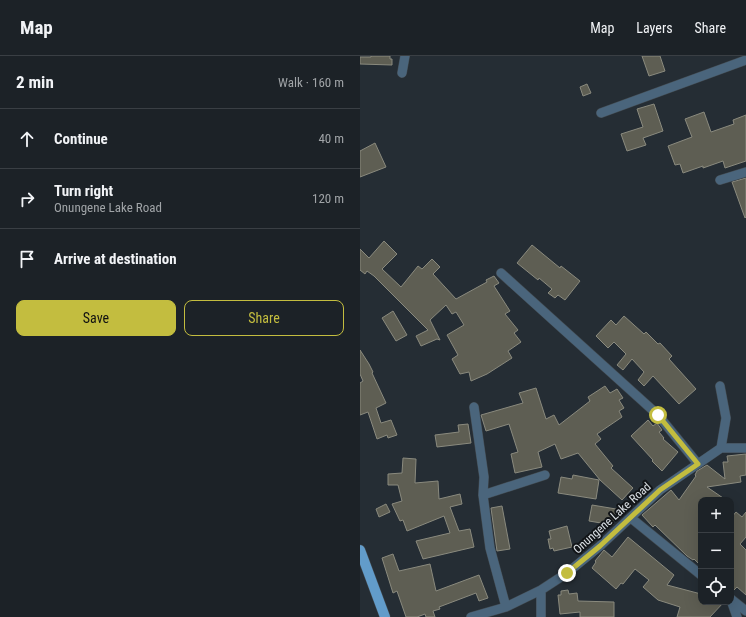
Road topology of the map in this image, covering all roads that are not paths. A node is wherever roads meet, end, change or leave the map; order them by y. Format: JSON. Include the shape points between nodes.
{"nodes":[{"id":1,"x":405,"y":56,"type":"edge"},
{"id":2,"x":746,"y":60,"type":"edge"},
{"id":3,"x":402,"y":74,"type":"dead end"},
{"id":4,"x":601,"y":113,"type":"dead end"},
{"id":5,"x":746,"y":172,"type":"edge"},
{"id":6,"x":720,"y":180,"type":"dead end"},
{"id":7,"x":501,"y":273,"type":"dead end"},
{"id":8,"x":720,"y":386,"type":"dead end"},
{"id":9,"x":474,"y":407,"type":"dead end"},
{"id":10,"x":721,"y":448,"type":"junction"},
{"id":11,"x":746,"y":448,"type":"edge"},
{"id":12,"x":698,"y":464,"type":"junction"},
{"id":13,"x":545,"y":475,"type":"dead end"},
{"id":14,"x":483,"y":495,"type":"junction"},
{"id":15,"x":631,"y":518,"type":"junction"},
{"id":16,"x":360,"y":550,"type":"edge"},
{"id":17,"x":698,"y":573,"type":"edge"},
{"id":18,"x":541,"y":590,"type":"junction"},
{"id":19,"x":734,"y":601,"type":"edge"},
{"id":20,"x":733,"y":605,"type":"edge"},
{"id":21,"x":506,"y":607,"type":"junction"},
{"id":22,"x":746,"y":611,"type":"edge"},
{"id":23,"x":385,"y":617,"type":"edge"},
{"id":24,"x":471,"y":617,"type":"edge"},
{"id":25,"x":541,"y":617,"type":"edge"},
{"id":26,"x":737,"y":617,"type":"edge"}],
"edges":[{"from":1,"to":3,"type":"street"},
{"from":2,"to":4,"type":"street"},
{"from":5,"to":6,"type":"street"},
{"from":7,"to":12,"type":"street","via":[[658,415]]},
{"from":8,"to":10,"type":"street","via":[[726,418]]},
{"from":9,"to":14,"type":"street","via":[[484,477]]},
{"from":10,"to":11,"type":"street"},
{"from":10,"to":12,"type":"street","name":"Onungene Lake Road"},
{"from":12,"to":15,"type":"street","name":"Onungene Lake Road","via":[[660,490]]},
{"from":13,"to":14,"type":"street"},
{"from":14,"to":21,"type":"street","via":[[490,548]]},
{"from":15,"to":17,"type":"street"},
{"from":15,"to":18,"type":"street","name":"Onungene Lake Road","via":[[600,546]]},
{"from":16,"to":23,"type":"main road"},
{"from":18,"to":21,"type":"street","name":"Onungene Lake Road"},
{"from":18,"to":25,"type":"street"},
{"from":19,"to":22,"type":"street"},
{"from":20,"to":26,"type":"street"},
{"from":21,"to":24,"type":"street","name":"Onungene Lake Road"}]}
